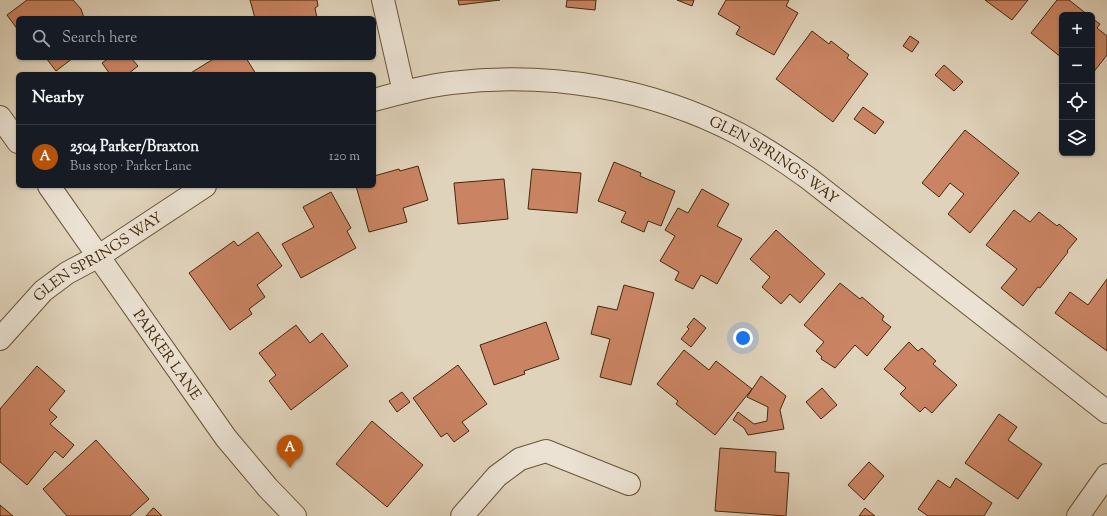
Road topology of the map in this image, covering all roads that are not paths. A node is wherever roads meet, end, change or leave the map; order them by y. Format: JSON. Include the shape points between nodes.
{"nodes":[{"id":1,"x":383,"y":0,"type":"edge"},
{"id":2,"x":404,"y":92,"type":"junction"},
{"id":3,"x":376,"y":99,"type":"edge"},
{"id":4,"x":0,"y":117,"type":"edge"},
{"id":5,"x":16,"y":139,"type":"edge"},
{"id":6,"x":50,"y":188,"type":"edge"},
{"id":7,"x":202,"y":188,"type":"edge"},
{"id":8,"x":99,"y":256,"type":"junction"},
{"id":9,"x":0,"y":339,"type":"edge"},
{"id":10,"x":1107,"y":412,"type":"edge"},
{"id":11,"x":1107,"y":475,"type":"edge"},
{"id":12,"x":629,"y":484,"type":"dead end"},
{"id":13,"x":295,"y":516,"type":"edge"},
{"id":14,"x":462,"y":516,"type":"edge"},
{"id":15,"x":1078,"y":516,"type":"edge"}],
"edges":[{"from":1,"to":2,"type":"street"},
{"from":2,"to":3,"type":"street","name":"GLEN SPRINGS WAY"},
{"from":2,"to":10,"type":"street","name":"GLEN SPRINGS WAY","via":[[450,83],[491,79],[570,82],[637,95],[711,121],[739,134],[808,178]]},
{"from":4,"to":5,"type":"street"},
{"from":6,"to":8,"type":"street","name":"PARKER LANE"},
{"from":7,"to":8,"type":"street","name":"GLEN SPRINGS WAY"},
{"from":8,"to":9,"type":"street","name":"GLEN SPRINGS WAY","via":[[66,273],[43,291]]},
{"from":8,"to":13,"type":"street","name":"PARKER LANE","via":[[226,438]]},
{"from":11,"to":15,"type":"street"},
{"from":12,"to":14,"type":"street","via":[[546,451],[520,459],[497,476]]}]}
